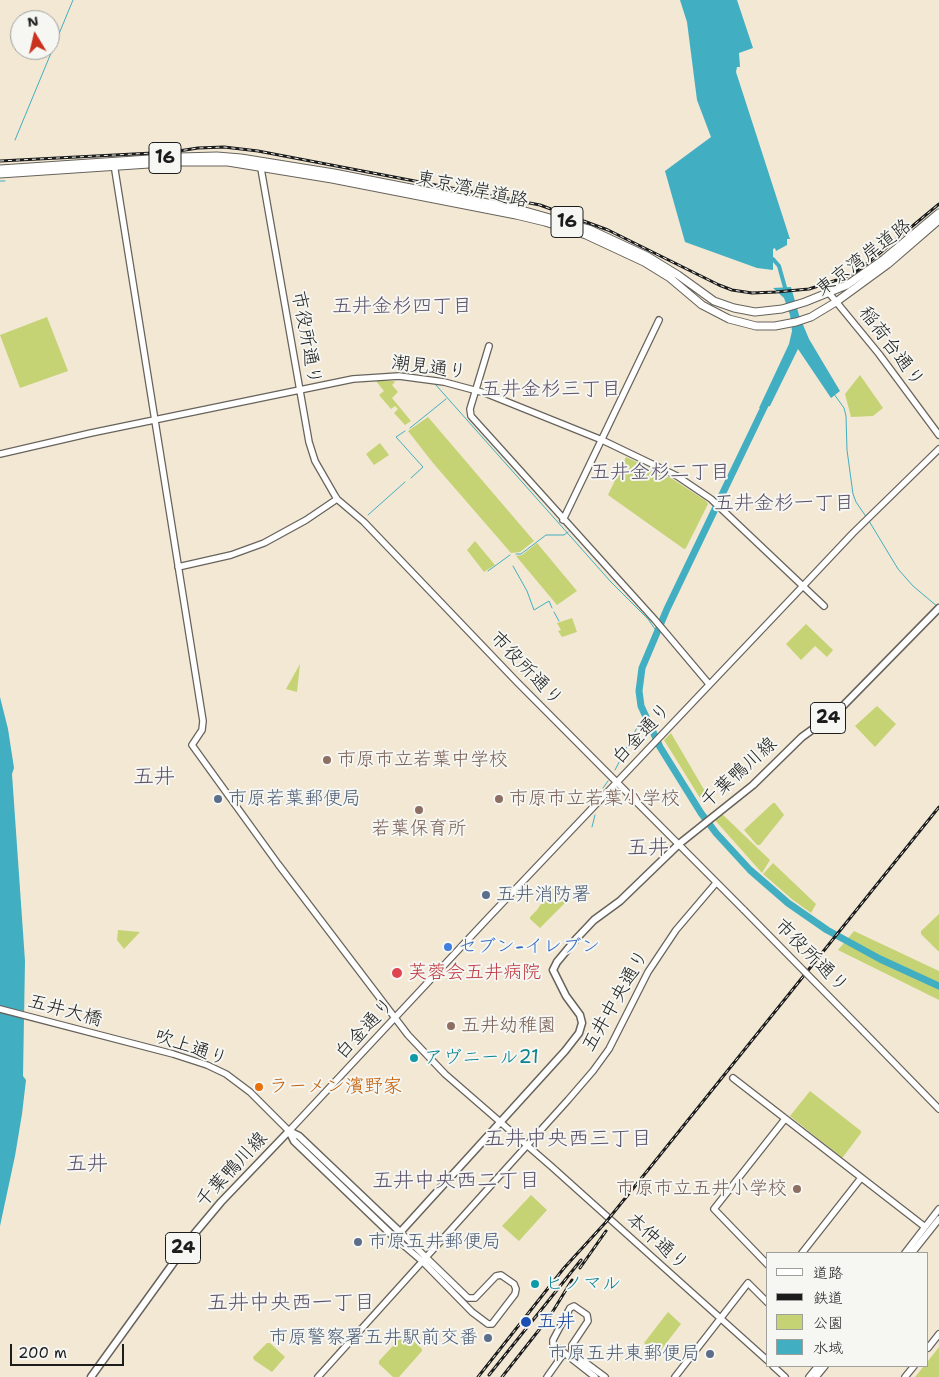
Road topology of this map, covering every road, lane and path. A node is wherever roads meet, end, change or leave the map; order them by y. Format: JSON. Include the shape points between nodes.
{"nodes":[{"id":1,"x":260,"y":164,"type":"junction"},
{"id":2,"x":114,"y":165,"type":"junction"},
{"id":3,"x":0,"y":168,"type":"edge"},
{"id":4,"x":0,"y":174,"type":"edge"},
{"id":5,"x":939,"y":212,"type":"edge"},
{"id":6,"x":939,"y":220,"type":"edge"},
{"id":7,"x":829,"y":293,"type":"junction"},
{"id":8,"x":836,"y":302,"type":"junction"},
{"id":9,"x":659,"y":320,"type":"dead end"},
{"id":10,"x":489,"y":346,"type":"dead end"},
{"id":11,"x":300,"y":389,"type":"junction"},
{"id":12,"x":476,"y":390,"type":"junction"},
{"id":13,"x":155,"y":420,"type":"junction"},
{"id":14,"x":939,"y":435,"type":"edge"},
{"id":15,"x":602,"y":440,"type":"junction"},
{"id":16,"x":939,"y":449,"type":"edge"},
{"id":17,"x":0,"y":454,"type":"edge"},
{"id":18,"x":338,"y":499,"type":"junction"},
{"id":19,"x":563,"y":520,"type":"junction"},
{"id":20,"x":178,"y":568,"type":"junction"},
{"id":21,"x":803,"y":586,"type":"junction"},
{"id":22,"x":824,"y":606,"type":"dead end"},
{"id":23,"x":938,"y":610,"type":"edge"},
{"id":24,"x":709,"y":684,"type":"junction"},
{"id":25,"x":618,"y":782,"type":"junction"},
{"id":26,"x":679,"y":844,"type":"junction"},
{"id":27,"x":716,"y":883,"type":"junction"},
{"id":28,"x":0,"y":1009,"type":"edge"},
{"id":29,"x":396,"y":1020,"type":"junction"},
{"id":30,"x":122,"y":1041,"type":"joint"},
{"id":31,"x":733,"y":1078,"type":"dead end"},
{"id":32,"x":939,"y":1109,"type":"edge"},
{"id":33,"x":785,"y":1119,"type":"junction"},
{"id":34,"x":500,"y":1122,"type":"junction"},
{"id":35,"x":289,"y":1131,"type":"junction"},
{"id":36,"x":527,"y":1146,"type":"junction"},
{"id":37,"x":861,"y":1178,"type":"junction"},
{"id":38,"x":939,"y":1209,"type":"edge"},
{"id":39,"x":939,"y":1219,"type":"edge"},
{"id":40,"x":925,"y":1227,"type":"junction"},
{"id":41,"x":401,"y":1233,"type":"junction"},
{"id":42,"x":395,"y":1238,"type":"junction"},
{"id":43,"x":803,"y":1252,"type":"edge"},
{"id":44,"x":906,"y":1252,"type":"edge"},
{"id":45,"x":913,"y":1252,"type":"edge"},
{"id":46,"x":424,"y":1259,"type":"junction"},
{"id":47,"x":766,"y":1263,"type":"edge"},
{"id":48,"x":766,"y":1301,"type":"edge"},
{"id":49,"x":720,"y":1318,"type":"junction"},
{"id":50,"x":939,"y":1334,"type":"edge"},
{"id":51,"x":929,"y":1347,"type":"edge"},
{"id":52,"x":564,"y":1354,"type":"junction"},
{"id":53,"x":766,"y":1359,"type":"edge"},
{"id":54,"x":774,"y":1367,"type":"edge"},
{"id":55,"x":817,"y":1367,"type":"edge"},
{"id":56,"x":824,"y":1367,"type":"edge"},
{"id":57,"x":913,"y":1367,"type":"edge"},
{"id":58,"x":91,"y":1377,"type":"edge"},
{"id":59,"x":318,"y":1377,"type":"edge"},
{"id":60,"x":547,"y":1377,"type":"edge"},
{"id":61,"x":595,"y":1377,"type":"edge"},
{"id":62,"x":605,"y":1377,"type":"edge"},
{"id":63,"x":675,"y":1377,"type":"edge"},
{"id":64,"x":786,"y":1377,"type":"edge"},
{"id":65,"x":809,"y":1377,"type":"edge"},
{"id":66,"x":816,"y":1377,"type":"edge"},
{"id":67,"x":905,"y":1377,"type":"edge"}],
"edges":[{"from":1,"to":2,"type":"highway","name":"東京湾岸道路","number":"16","via":[[204,161]]},
{"from":1,"to":7,"type":"highway","name":"東京湾岸道路","number":"16","via":[[518,209],[589,229],[647,256],[714,301],[727,306],[755,312],[782,309]]},
{"from":1,"to":8,"type":"highway","name":"東京湾岸道路","number":"16","via":[[545,222],[644,262],[662,272],[702,306],[728,319],[756,326],[785,324],[811,317]]},
{"from":1,"to":11,"type":"street","name":"市役所通り"},
{"from":2,"to":3,"type":"highway","name":"東京湾岸道路","number":"16"},
{"from":2,"to":4,"type":"highway","name":"東京湾岸道路","number":"16"},
{"from":2,"to":13,"type":"street"},
{"from":5,"to":7,"type":"highway","name":"東京湾岸道路","number":"16","via":[[853,282]]},
{"from":6,"to":8,"type":"highway","name":"東京湾岸道路","number":"16","via":[[888,264]]},
{"from":7,"to":8,"type":"street","name":"稲荷台通り"},
{"from":8,"to":14,"type":"street","name":"稲荷台通り"},
{"from":9,"to":15,"type":"street"},
{"from":10,"to":12,"type":"street"},
{"from":11,"to":12,"type":"street","name":"潮見通り","via":[[353,378],[385,376],[427,379]]},
{"from":11,"to":13,"type":"street","name":"潮見通り"},
{"from":11,"to":18,"type":"street","name":"市役所通り","via":[[315,461]]},
{"from":12,"to":15,"type":"street","name":"潮見通り"},
{"from":12,"to":19,"type":"street","via":[[470,416]]},
{"from":13,"to":17,"type":"street","name":"潮見通り"},
{"from":13,"to":20,"type":"street"},
{"from":15,"to":19,"type":"street"},
{"from":15,"to":21,"type":"street","name":"潮見通り","via":[[664,468],[692,485]]},
{"from":16,"to":21,"type":"street","name":"白金通り"},
{"from":18,"to":20,"type":"street","via":[[264,543]]},
{"from":18,"to":25,"type":"street","name":"市役所通り"},
{"from":19,"to":24,"type":"street"},
{"from":20,"to":29,"type":"street","name":"本仲通り","via":[[203,721],[202,730],[192,745]]},
{"from":21,"to":22,"type":"street","name":"潮見通り"},
{"from":21,"to":24,"type":"street","name":"白金通り"},
{"from":23,"to":26,"type":"main road","name":"千葉鴨川線","number":"24","via":[[838,711],[802,737],[753,785]]},
{"from":24,"to":25,"type":"street","name":"白金通り"},
{"from":25,"to":26,"type":"street","name":"市役所通り"},
{"from":25,"to":29,"type":"street","name":"白金通り","via":[[491,914]]},
{"from":26,"to":27,"type":"street","name":"市役所通り"},
{"from":26,"to":34,"type":"main road","name":"千葉鴨川線","number":"24","via":[[620,901],[594,920],[557,962],[553,970],[556,979],[580,1015],[582,1027],[575,1039]]},
{"from":27,"to":32,"type":"street","name":"市役所通り","bridge":true},
{"from":27,"to":36,"type":"street","name":"五井中央通り","via":[[676,930],[648,972],[609,1049]]},
{"from":28,"to":30,"type":"street","name":"五井大橋"},
{"from":29,"to":34,"type":"street","name":"本仲通り","via":[[445,1074]]},
{"from":29,"to":35,"type":"street","name":"白金通り"},
{"from":30,"to":35,"type":"street","name":"吹上通り","via":[[217,1069],[250,1092]]},
{"from":31,"to":33,"type":"street"},
{"from":33,"to":37,"type":"street"},
{"from":33,"to":47,"type":"street","via":[[714,1209]]},
{"from":34,"to":36,"type":"street","name":"本仲通り"},
{"from":34,"to":41,"type":"main road","name":"千葉鴨川線","number":"24"},
{"from":35,"to":41,"type":"main road","name":"吹上通り","via":[[299,1136]]},
{"from":35,"to":42,"type":"main road","name":"吹上通り","via":[[294,1141]]},
{"from":35,"to":58,"type":"main road","name":"千葉鴨川線","number":"24","via":[[194,1233]]},
{"from":36,"to":46,"type":"street","name":"五井中央通り"},
{"from":36,"to":49,"type":"street","name":"本仲通り"},
{"from":37,"to":40,"type":"street"},
{"from":37,"to":43,"type":"street"},
{"from":38,"to":40,"type":"street"},
{"from":39,"to":45,"type":"street"},
{"from":40,"to":44,"type":"street"},
{"from":41,"to":42,"type":"main road","name":"千葉鴨川線","number":"24"},
{"from":41,"to":46,"type":"street","name":"吹上通り"},
{"from":42,"to":46,"type":"street","name":"吹上通り"},
{"from":46,"to":46,"type":"street","name":"吹上通り","via":[[468,1298],[475,1298],[499,1275],[514,1284],[516,1292],[492,1324],[488,1324],[466,1306]]},
{"from":46,"to":59,"type":"street","name":"五井中央通り"},
{"from":48,"to":49,"type":"street","via":[[748,1283]]},
{"from":49,"to":53,"type":"street","name":"本仲通り"},
{"from":49,"to":63,"type":"street"},
{"from":50,"to":51,"type":"street"},
{"from":52,"to":60,"type":"street"},
{"from":52,"to":61,"type":"street"},
{"from":52,"to":62,"type":"street","via":[[554,1346],[553,1340],[574,1306],[584,1311],[588,1321],[572,1344],[574,1354]]},
{"from":54,"to":64,"type":"street"},
{"from":55,"to":65,"type":"street"},
{"from":56,"to":66,"type":"street"},
{"from":57,"to":67,"type":"street"}]}
